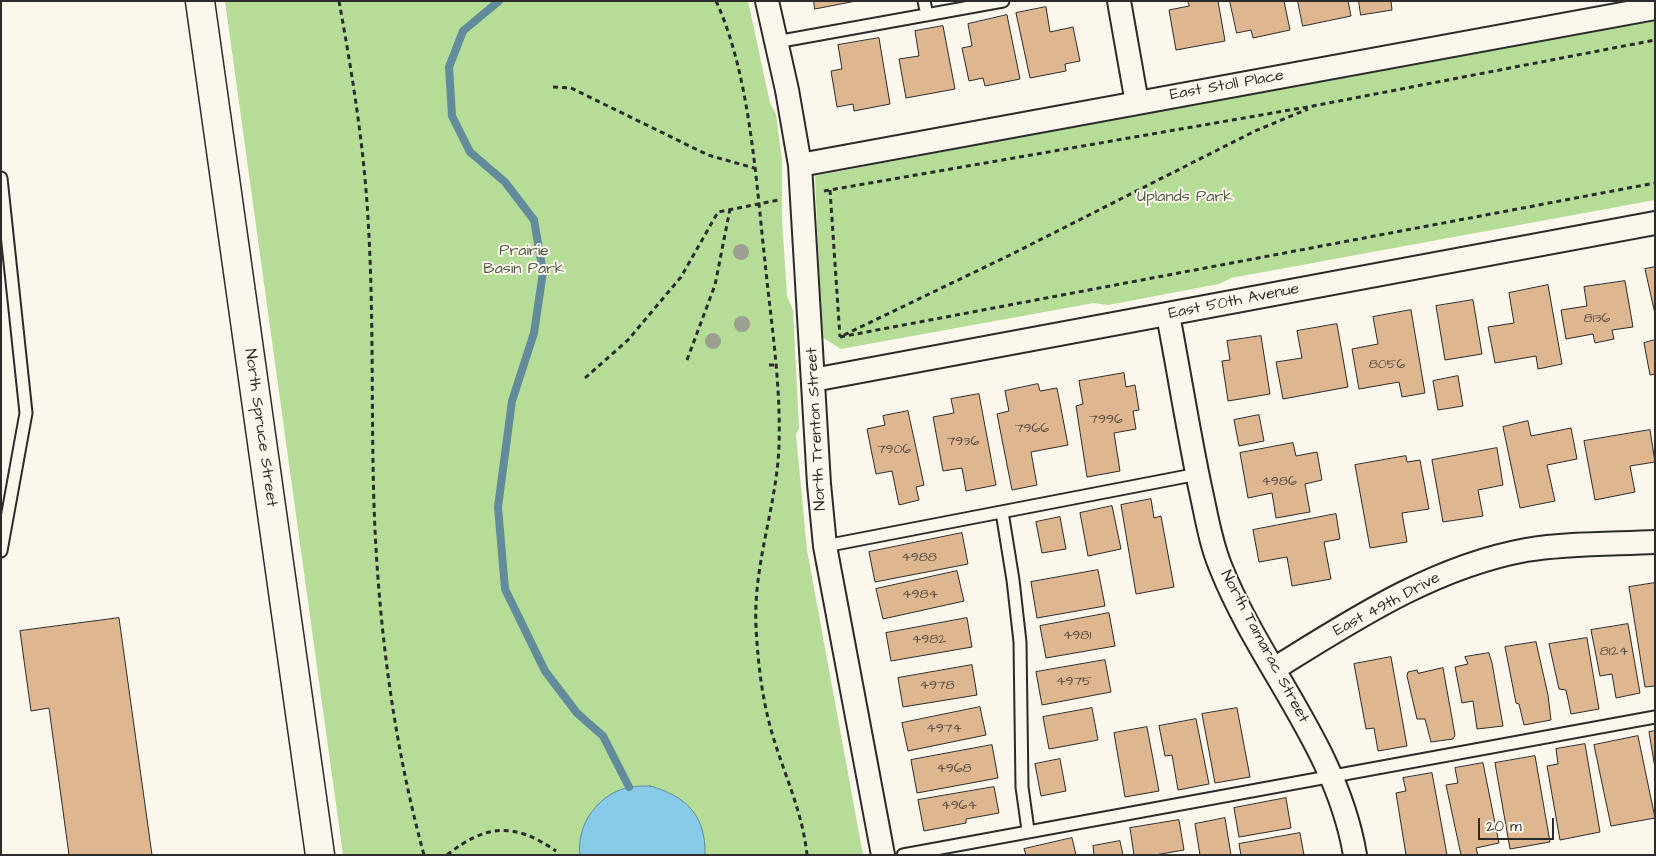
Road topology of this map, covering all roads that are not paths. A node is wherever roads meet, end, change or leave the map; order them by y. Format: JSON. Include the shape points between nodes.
{"nodes":[{"id":1,"x":200,"y":1,"type":"edge"},
{"id":2,"x":767,"y":1,"type":"edge"},
{"id":3,"x":924,"y":1,"type":"edge"},
{"id":4,"x":1003,"y":1,"type":"edge"},
{"id":5,"x":1119,"y":1,"type":"edge"},
{"id":6,"x":1655,"y":8,"type":"edge"},
{"id":7,"x":927,"y":15,"type":"junction"},
{"id":8,"x":776,"y":42,"type":"junction"},
{"id":9,"x":1137,"y":103,"type":"junction"},
{"id":10,"x":800,"y":165,"type":"junction"},
{"id":11,"x":1,"y":178,"type":"edge"},
{"id":12,"x":1655,"y":223,"type":"edge"},
{"id":13,"x":1168,"y":315,"type":"junction"},
{"id":14,"x":813,"y":380,"type":"junction"},
{"id":15,"x":1198,"y":474,"type":"junction"},
{"id":16,"x":1002,"y":512,"type":"junction"},
{"id":17,"x":1655,"y":542,"type":"edge"},
{"id":18,"x":825,"y":546,"type":"junction"},
{"id":19,"x":1,"y":551,"type":"edge"},
{"id":20,"x":1274,"y":669,"type":"junction"},
{"id":21,"x":1655,"y":717,"type":"edge"},
{"id":22,"x":1332,"y":775,"type":"junction"},
{"id":23,"x":1028,"y":830,"type":"junction"},
{"id":24,"x":320,"y":855,"type":"edge"},
{"id":25,"x":883,"y":855,"type":"edge"},
{"id":26,"x":903,"y":855,"type":"edge"},
{"id":27,"x":1355,"y":855,"type":"edge"}],
"edges":[{"from":1,"to":24,"type":"street","name":"North Spruce Street"},
{"from":2,"to":8,"type":"street","name":"North Trenton Street"},
{"from":3,"to":7,"type":"lane"},
{"from":4,"to":7,"type":"lane"},
{"from":5,"to":9,"type":"street"},
{"from":6,"to":9,"type":"street","name":"East Stoll Place"},
{"from":7,"to":8,"type":"lane"},
{"from":8,"to":10,"type":"street","name":"North Trenton Street"},
{"from":9,"to":10,"type":"street","name":"East Stoll Place"},
{"from":10,"to":14,"type":"street","name":"North Trenton Street"},
{"from":11,"to":19,"type":"lane","via":[[26,413]]},
{"from":12,"to":13,"type":"street","name":"East 50th Avenue"},
{"from":13,"to":14,"type":"street","name":"East 50th Avenue"},
{"from":13,"to":15,"type":"street","name":"North Tamarac Street"},
{"from":14,"to":18,"type":"street","name":"North Trenton Street"},
{"from":15,"to":16,"type":"lane"},
{"from":15,"to":20,"type":"street","name":"North Tamarac Street","via":[[1220,566],[1237,604]]},
{"from":16,"to":18,"type":"lane"},
{"from":16,"to":23,"type":"lane","via":[[1020,642],[1022,787]]},
{"from":17,"to":20,"type":"street","name":"East 49th Drive","via":[[1527,550],[1483,561],[1431,579],[1360,616]]},
{"from":18,"to":25,"type":"street","name":"North Trenton Street"},
{"from":20,"to":22,"type":"street","name":"North Tamarac Street"},
{"from":21,"to":22,"type":"lane"},
{"from":22,"to":23,"type":"lane"},
{"from":22,"to":27,"type":"street","name":"North Tamarac Street"},
{"from":23,"to":26,"type":"lane"}]}
